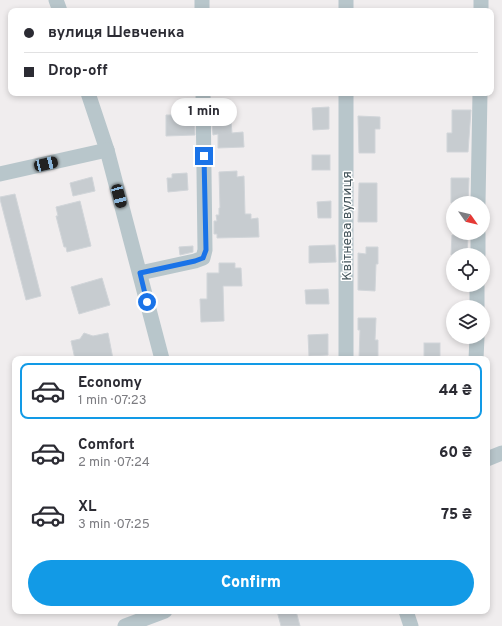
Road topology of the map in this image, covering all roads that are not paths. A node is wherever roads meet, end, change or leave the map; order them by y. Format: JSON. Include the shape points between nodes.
{"nodes":[{"id":1,"x":89,"y":96,"type":"edge"},
{"id":2,"x":203,"y":96,"type":"edge"},
{"id":3,"x":346,"y":96,"type":"edge"},
{"id":4,"x":480,"y":96,"type":"edge"},
{"id":5,"x":107,"y":150,"type":"junction"},
{"id":6,"x":0,"y":174,"type":"edge"},
{"id":7,"x":478,"y":196,"type":"edge"},
{"id":8,"x":140,"y":273,"type":"junction"},
{"id":9,"x":477,"y":344,"type":"edge"},
{"id":10,"x":161,"y":356,"type":"edge"},
{"id":11,"x":346,"y":356,"type":"edge"},
{"id":12,"x":476,"y":356,"type":"edge"},
{"id":13,"x":502,"y":453,"type":"edge"},
{"id":14,"x":490,"y":458,"type":"edge"},
{"id":15,"x":157,"y":614,"type":"edge"},
{"id":16,"x":407,"y":614,"type":"edge"},
{"id":17,"x":125,"y":626,"type":"edge"},
{"id":18,"x":411,"y":626,"type":"edge"}],
"edges":[{"from":1,"to":5,"type":"street"},
{"from":2,"to":8,"type":"street","via":[[206,250],[203,258],[195,261]]},
{"from":3,"to":11,"type":"street","name":"Квітнева вулиця"},
{"from":4,"to":7,"type":"street"},
{"from":5,"to":6,"type":"street"},
{"from":5,"to":8,"type":"street"},
{"from":8,"to":10,"type":"street"},
{"from":9,"to":12,"type":"street"},
{"from":13,"to":14,"type":"street"},
{"from":15,"to":17,"type":"street"},
{"from":16,"to":18,"type":"street"}]}
